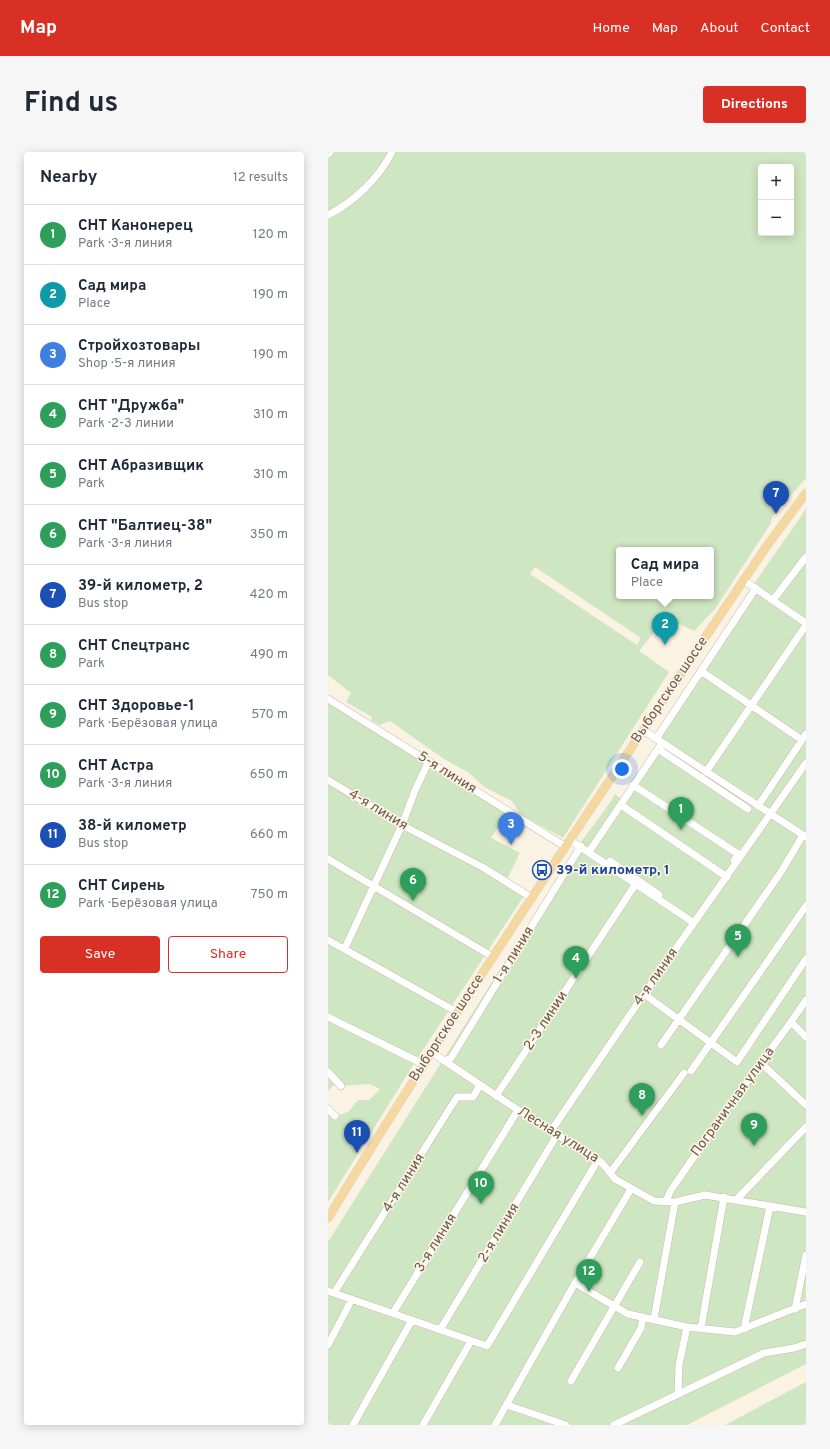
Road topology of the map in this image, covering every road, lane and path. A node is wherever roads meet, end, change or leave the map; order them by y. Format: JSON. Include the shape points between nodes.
{"nodes":[{"id":1,"x":330,"y":152,"type":"edge"},
{"id":2,"x":392,"y":152,"type":"edge"},
{"id":3,"x":328,"y":154,"type":"edge"},
{"id":4,"x":328,"y":215,"type":"edge"},
{"id":5,"x":806,"y":493,"type":"edge"},
{"id":6,"x":806,"y":557,"type":"edge"},
{"id":7,"x":743,"y":580,"type":"junction"},
{"id":8,"x":756,"y":588,"type":"junction"},
{"id":9,"x":773,"y":600,"type":"junction"},
{"id":10,"x":806,"y":624,"type":"edge"},
{"id":11,"x":701,"y":671,"type":"junction"},
{"id":12,"x":328,"y":699,"type":"edge"},
{"id":13,"x":752,"y":706,"type":"junction"},
{"id":14,"x":643,"y":730,"type":"junction"},
{"id":15,"x":804,"y":737,"type":"edge"},
{"id":16,"x":659,"y":743,"type":"junction"},
{"id":17,"x":429,"y":762,"type":"junction"},
{"id":18,"x":806,"y":763,"type":"edge"},
{"id":19,"x":706,"y":772,"type":"junction"},
{"id":20,"x":328,"y":780,"type":"edge"},
{"id":21,"x":633,"y":785,"type":"junction"},
{"id":22,"x":621,"y":805,"type":"junction"},
{"id":23,"x":758,"y":806,"type":"junction"},
{"id":24,"x":748,"y":809,"type":"dead end"},
{"id":25,"x":771,"y":814,"type":"junction"},
{"id":26,"x":402,"y":825,"type":"junction"},
{"id":27,"x":805,"y":836,"type":"edge"},
{"id":28,"x":568,"y":843,"type":"junction"},
{"id":29,"x":581,"y":846,"type":"junction"},
{"id":30,"x":590,"y":850,"type":"junction"},
{"id":31,"x":328,"y":859,"type":"edge"},
{"id":32,"x":726,"y":876,"type":"junction"},
{"id":33,"x":635,"y":885,"type":"junction"},
{"id":34,"x":374,"y":886,"type":"junction"},
{"id":35,"x":532,"y":898,"type":"junction"},
{"id":36,"x":703,"y":903,"type":"dead end"},
{"id":37,"x":806,"y":906,"type":"edge"},
{"id":38,"x":694,"y":923,"type":"junction"},
{"id":39,"x":328,"y":940,"type":"edge"},
{"id":40,"x":345,"y":948,"type":"junction"},
{"id":41,"x":493,"y":957,"type":"junction"},
{"id":42,"x":806,"y":959,"type":"edge"},
{"id":43,"x":644,"y":994,"type":"junction"},
{"id":44,"x":806,"y":1000,"type":"edge"},
{"id":45,"x":457,"y":1012,"type":"junction"},
{"id":46,"x":328,"y":1017,"type":"edge"},
{"id":47,"x":679,"y":1019,"type":"junction"},
{"id":48,"x":791,"y":1022,"type":"junction"},
{"id":49,"x":806,"y":1037,"type":"edge"},
{"id":50,"x":711,"y":1042,"type":"junction"},
{"id":51,"x":661,"y":1045,"type":"dead end"},
{"id":52,"x":431,"y":1052,"type":"junction"},
{"id":53,"x":445,"y":1061,"type":"junction"},
{"id":54,"x":761,"y":1063,"type":"junction"},
{"id":55,"x":423,"y":1064,"type":"junction"},
{"id":56,"x":328,"y":1072,"type":"edge"},
{"id":57,"x":341,"y":1086,"type":"dead end"},
{"id":58,"x":480,"y":1086,"type":"junction"},
{"id":59,"x":496,"y":1096,"type":"junction"},
{"id":60,"x":806,"y":1106,"type":"edge"},
{"id":61,"x":328,"y":1110,"type":"edge"},
{"id":62,"x":518,"y":1110,"type":"junction"},
{"id":63,"x":335,"y":1116,"type":"dead end"},
{"id":64,"x":806,"y":1127,"type":"edge"},
{"id":65,"x":554,"y":1133,"type":"junction"},
{"id":66,"x":598,"y":1160,"type":"junction"},
{"id":67,"x":610,"y":1173,"type":"junction"},
{"id":68,"x":631,"y":1189,"type":"junction"},
{"id":69,"x":724,"y":1197,"type":"junction"},
{"id":70,"x":737,"y":1200,"type":"junction"},
{"id":71,"x":666,"y":1201,"type":"junction"},
{"id":72,"x":675,"y":1202,"type":"junction"},
{"id":73,"x":770,"y":1206,"type":"junction"},
{"id":74,"x":806,"y":1212,"type":"edge"},
{"id":75,"x":328,"y":1218,"type":"edge"},
{"id":76,"x":806,"y":1255,"type":"edge"},
{"id":77,"x":640,"y":1262,"type":"dead end"},
{"id":78,"x":575,"y":1283,"type":"junction"},
{"id":79,"x":331,"y":1292,"type":"edge"},
{"id":80,"x":352,"y":1299,"type":"junction"},
{"id":81,"x":806,"y":1304,"type":"edge"},
{"id":82,"x":615,"y":1307,"type":"junction"},
{"id":83,"x":795,"y":1308,"type":"junction"},
{"id":84,"x":393,"y":1313,"type":"junction"},
{"id":85,"x":643,"y":1317,"type":"junction"},
{"id":86,"x":654,"y":1319,"type":"junction"},
{"id":87,"x":412,"y":1320,"type":"junction"},
{"id":88,"x":687,"y":1327,"type":"junction"},
{"id":89,"x":701,"y":1328,"type":"junction"},
{"id":90,"x":744,"y":1329,"type":"junction"},
{"id":91,"x":440,"y":1330,"type":"junction"},
{"id":92,"x":471,"y":1341,"type":"junction"},
{"id":93,"x":806,"y":1344,"type":"edge"},
{"id":94,"x":328,"y":1345,"type":"edge"},
{"id":95,"x":618,"y":1368,"type":"dead end"},
{"id":96,"x":570,"y":1381,"type":"dead end"},
{"id":97,"x":678,"y":1394,"type":"junction"},
{"id":98,"x":508,"y":1405,"type":"junction"},
{"id":99,"x":353,"y":1425,"type":"edge"},
{"id":100,"x":423,"y":1425,"type":"edge"},
{"id":101,"x":495,"y":1425,"type":"edge"},
{"id":102,"x":566,"y":1425,"type":"edge"},
{"id":103,"x":614,"y":1425,"type":"edge"}],
"edges":[{"from":1,"to":3,"type":"street"},
{"from":2,"to":4,"type":"street","via":[[364,189]]},
{"from":5,"to":7,"type":"main road","name":"Выборгское шоссе"},
{"from":6,"to":9,"type":"street"},
{"from":7,"to":8,"type":"street"},
{"from":7,"to":14,"type":"main road","name":"Выборгское шоссе"},
{"from":8,"to":9,"type":"street"},
{"from":8,"to":11,"type":"street"},
{"from":9,"to":10,"type":"street"},
{"from":10,"to":13,"type":"street"},
{"from":11,"to":13,"type":"street"},
{"from":11,"to":16,"type":"street"},
{"from":12,"to":17,"type":"street","name":"5-я линия"},
{"from":13,"to":15,"type":"street"},
{"from":13,"to":19,"type":"street"},
{"from":14,"to":16,"type":"street"},
{"from":14,"to":28,"type":"main road","name":"Выборгское шоссе"},
{"from":15,"to":23,"type":"street"},
{"from":16,"to":19,"type":"street"},
{"from":16,"to":21,"type":"street"},
{"from":16,"to":24,"type":"street"},
{"from":17,"to":26,"type":"street"},
{"from":17,"to":28,"type":"street","name":"5-я линия"},
{"from":18,"to":25,"type":"street"},
{"from":19,"to":23,"type":"street"},
{"from":20,"to":26,"type":"street","name":"4-я линия"},
{"from":21,"to":22,"type":"street"},
{"from":21,"to":32,"type":"street","via":[[738,854]]},
{"from":22,"to":30,"type":"street"},
{"from":22,"to":32,"type":"street"},
{"from":23,"to":25,"type":"street"},
{"from":25,"to":27,"type":"street"},
{"from":25,"to":32,"type":"street"},
{"from":26,"to":34,"type":"street"},
{"from":26,"to":35,"type":"street","name":"4-я линия","via":[[484,868]]},
{"from":27,"to":47,"type":"street"},
{"from":28,"to":29,"type":"street","name":"5-я линия"},
{"from":28,"to":35,"type":"main road","name":"Выборгское шоссе"},
{"from":29,"to":30,"type":"street","name":"5-я линия"},
{"from":29,"to":53,"type":"street","name":"1-я линия","via":[[451,1058]]},
{"from":30,"to":33,"type":"street"},
{"from":30,"to":36,"type":"street","via":[[692,918]]},
{"from":31,"to":34,"type":"street"},
{"from":32,"to":38,"type":"street","name":"4-я линия"},
{"from":33,"to":38,"type":"street"},
{"from":33,"to":59,"type":"street","name":"2-3 линии"},
{"from":34,"to":40,"type":"street"},
{"from":34,"to":41,"type":"street"},
{"from":35,"to":41,"type":"main road","name":"Выборгское шоссе"},
{"from":37,"to":50,"type":"street"},
{"from":38,"to":43,"type":"street","name":"4-я линия"},
{"from":39,"to":40,"type":"street"},
{"from":40,"to":45,"type":"street"},
{"from":41,"to":45,"type":"main road","name":"Выборгское шоссе"},
{"from":42,"to":50,"type":"street","via":[[737,1062]]},
{"from":43,"to":47,"type":"street"},
{"from":43,"to":65,"type":"street","name":"4-я линия"},
{"from":44,"to":48,"type":"street","name":"Пограничная улица"},
{"from":45,"to":52,"type":"main road","name":"Выборгское шоссе"},
{"from":46,"to":55,"type":"street"},
{"from":47,"to":50,"type":"street"},
{"from":47,"to":51,"type":"street"},
{"from":48,"to":49,"type":"street"},
{"from":48,"to":54,"type":"street","name":"Пограничная улица"},
{"from":50,"to":67,"type":"street"},
{"from":52,"to":53,"type":"street","name":"Лесная улица"},
{"from":52,"to":55,"type":"main road","name":"Выборгское шоссе"},
{"from":53,"to":58,"type":"street","name":"Лесная улица"},
{"from":54,"to":60,"type":"street"},
{"from":54,"to":71,"type":"street","name":"Пограничная улица"},
{"from":55,"to":75,"type":"main road","name":"Выборгское шоссе"},
{"from":56,"to":57,"type":"street"},
{"from":58,"to":59,"type":"street","name":"Лесная улица"},
{"from":58,"to":79,"type":"street","name":"4-я линия","via":[[473,1097],[457,1097]]},
{"from":59,"to":62,"type":"street","name":"Лесная улица"},
{"from":61,"to":63,"type":"street"},
{"from":62,"to":65,"type":"street","name":"Лесная улица"},
{"from":62,"to":84,"type":"street","name":"3-я линия"},
{"from":64,"to":70,"type":"street"},
{"from":65,"to":66,"type":"street","name":"Лесная улица"},
{"from":65,"to":91,"type":"street","name":"2-я линия"},
{"from":66,"to":67,"type":"street","name":"Лесная улица"},
{"from":66,"to":92,"type":"street","via":[[487,1346]]},
{"from":67,"to":68,"type":"street","name":"Лесная улица"},
{"from":68,"to":71,"type":"street","name":"Лесная улица","via":[[654,1201]]},
{"from":68,"to":78,"type":"street"},
{"from":69,"to":70,"type":"street","name":"Лесная улица"},
{"from":69,"to":72,"type":"street","name":"Лесная улица","via":[[705,1194]]},
{"from":69,"to":89,"type":"street"},
{"from":70,"to":73,"type":"street","name":"Лесная улица"},
{"from":71,"to":72,"type":"street","name":"Лесная улица"},
{"from":72,"to":86,"type":"street"},
{"from":73,"to":74,"type":"street","name":"Лесная улица"},
{"from":73,"to":90,"type":"street"},
{"from":76,"to":83,"type":"street"},
{"from":77,"to":82,"type":"street"},
{"from":78,"to":82,"type":"street"},
{"from":78,"to":98,"type":"street"},
{"from":79,"to":80,"type":"street"},
{"from":80,"to":84,"type":"street"},
{"from":80,"to":94,"type":"street"},
{"from":81,"to":83,"type":"street"},
{"from":82,"to":85,"type":"street","via":[[628,1314]]},
{"from":82,"to":96,"type":"street"},
{"from":83,"to":90,"type":"street"},
{"from":84,"to":87,"type":"street"},
{"from":85,"to":86,"type":"street"},
{"from":85,"to":95,"type":"street","via":[[641,1328]]},
{"from":86,"to":88,"type":"street"},
{"from":87,"to":91,"type":"street"},
{"from":87,"to":99,"type":"street"},
{"from":88,"to":89,"type":"street"},
{"from":88,"to":97,"type":"street","via":[[679,1365]]},
{"from":89,"to":90,"type":"street","via":[[736,1332]]},
{"from":91,"to":92,"type":"street"},
{"from":92,"to":100,"type":"street"},
{"from":93,"to":97,"type":"street","via":[[764,1353]]},
{"from":97,"to":103,"type":"street"},
{"from":98,"to":101,"type":"street"},
{"from":98,"to":102,"type":"street"}]}
